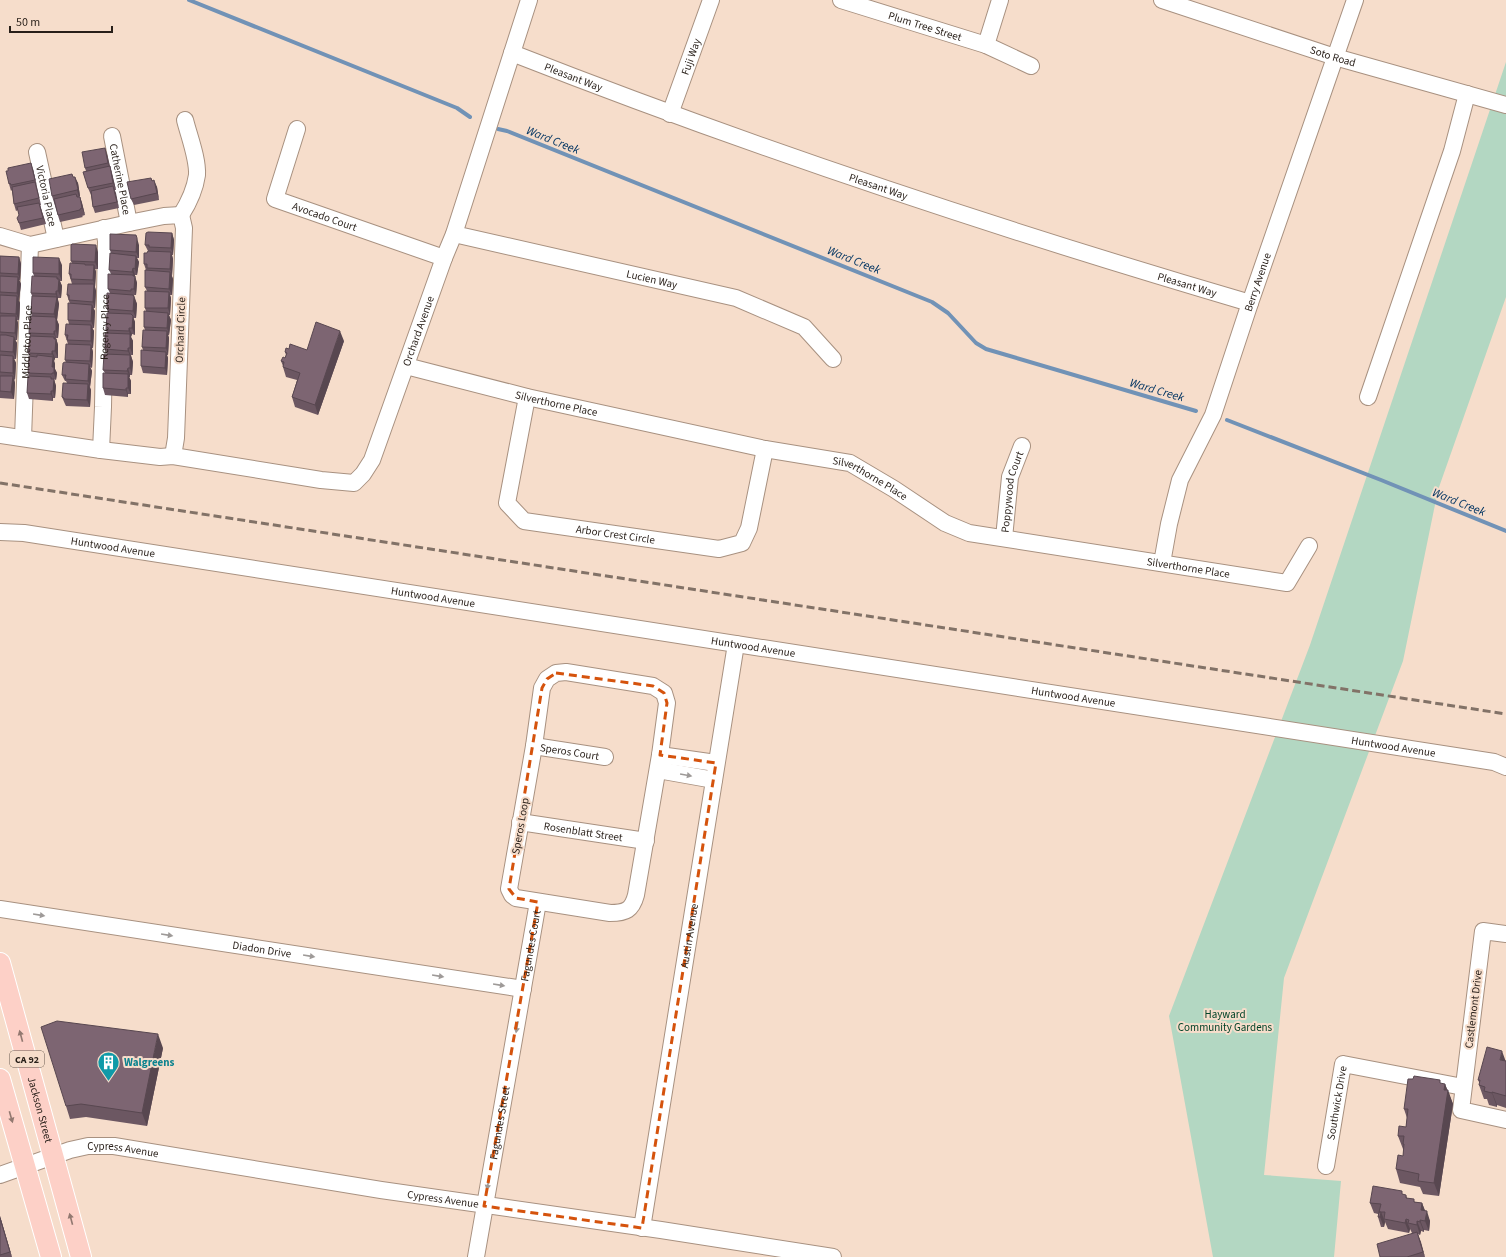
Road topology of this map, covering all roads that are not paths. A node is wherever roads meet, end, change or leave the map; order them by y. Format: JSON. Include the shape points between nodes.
{"nodes":[{"id":1,"x":529,"y":0,"type":"edge"},
{"id":2,"x":711,"y":0,"type":"edge"},
{"id":3,"x":841,"y":0,"type":"edge"},
{"id":4,"x":1000,"y":0,"type":"edge"},
{"id":5,"x":1162,"y":0,"type":"edge"},
{"id":6,"x":1355,"y":0,"type":"edge"},
{"id":7,"x":1179,"y":3,"type":"edge"},
{"id":8,"x":986,"y":45,"type":"junction"},
{"id":9,"x":512,"y":53,"type":"junction"},
{"id":10,"x":1335,"y":57,"type":"junction"},
{"id":11,"x":1031,"y":66,"type":"dead end"},
{"id":12,"x":1467,"y":94,"type":"junction"},
{"id":13,"x":1506,"y":105,"type":"edge"},
{"id":14,"x":670,"y":114,"type":"junction"},
{"id":15,"x":185,"y":120,"type":"dead end"},
{"id":16,"x":297,"y":129,"type":"dead end"},
{"id":17,"x":112,"y":136,"type":"dead end"},
{"id":18,"x":37,"y":152,"type":"dead end"},
{"id":19,"x":181,"y":215,"type":"junction"},
{"id":20,"x":129,"y":223,"type":"junction"},
{"id":21,"x":104,"y":228,"type":"junction"},
{"id":22,"x":454,"y":234,"type":"junction"},
{"id":23,"x":0,"y":236,"type":"edge"},
{"id":24,"x":56,"y":239,"type":"junction"},
{"id":25,"x":30,"y":245,"type":"junction"},
{"id":26,"x":444,"y":258,"type":"junction"},
{"id":27,"x":1250,"y":303,"type":"junction"},
{"id":28,"x":834,"y":359,"type":"dead end"},
{"id":29,"x":406,"y":366,"type":"junction"},
{"id":30,"x":527,"y":397,"type":"junction"},
{"id":31,"x":1368,"y":398,"type":"dead end"},
{"id":32,"x":0,"y":435,"type":"edge"},
{"id":33,"x":23,"y":438,"type":"junction"},
{"id":34,"x":1022,"y":446,"type":"dead end"},
{"id":35,"x":766,"y":449,"type":"junction"},
{"id":36,"x":101,"y":450,"type":"junction"},
{"id":37,"x":173,"y":456,"type":"junction"},
{"id":38,"x":0,"y":532,"type":"edge"},
{"id":39,"x":1004,"y":538,"type":"junction"},
{"id":40,"x":1309,"y":546,"type":"dead end"},
{"id":41,"x":1162,"y":563,"type":"junction"},
{"id":42,"x":736,"y":644,"type":"junction"},
{"id":43,"x":534,"y":746,"type":"junction"},
{"id":44,"x":605,"y":757,"type":"dead end"},
{"id":45,"x":659,"y":762,"type":"junction"},
{"id":46,"x":716,"y":764,"type":"junction"},
{"id":47,"x":1506,"y":767,"type":"edge"},
{"id":48,"x":714,"y":780,"type":"junction"},
{"id":49,"x":520,"y":822,"type":"junction"},
{"id":50,"x":646,"y":840,"type":"junction"},
{"id":51,"x":538,"y":902,"type":"junction"},
{"id":52,"x":0,"y":909,"type":"edge"},
{"id":53,"x":1506,"y":934,"type":"edge"},
{"id":54,"x":0,"y":963,"type":"edge"},
{"id":55,"x":523,"y":989,"type":"junction"},
{"id":56,"x":0,"y":1079,"type":"edge"},
{"id":57,"x":1463,"y":1087,"type":"junction"},
{"id":58,"x":1506,"y":1120,"type":"edge"},
{"id":59,"x":53,"y":1155,"type":"junction"},
{"id":60,"x":25,"y":1165,"type":"junction"},
{"id":61,"x":1326,"y":1166,"type":"dead end"},
{"id":62,"x":0,"y":1175,"type":"edge"},
{"id":63,"x":484,"y":1206,"type":"junction"},
{"id":64,"x":642,"y":1228,"type":"junction"},
{"id":65,"x":51,"y":1257,"type":"edge"},
{"id":66,"x":81,"y":1257,"type":"edge"},
{"id":67,"x":476,"y":1257,"type":"edge"},
{"id":68,"x":833,"y":1257,"type":"edge"}],
"edges":[{"from":1,"to":9,"type":"street","name":"Orchard Avenue"},
{"from":2,"to":14,"type":"street","name":"Fuji Way"},
{"from":3,"to":8,"type":"street","name":"Plum Tree Street"},
{"from":4,"to":8,"type":"street"},
{"from":5,"to":7,"type":"street","name":"Soto Road"},
{"from":6,"to":10,"type":"street","name":"Berry Avenue"},
{"from":7,"to":10,"type":"street","name":"Soto Road"},
{"from":8,"to":11,"type":"street","name":"Plum Tree Street"},
{"from":9,"to":14,"type":"street","name":"Pleasant Way"},
{"from":9,"to":22,"type":"street","name":"Orchard Avenue"},
{"from":10,"to":12,"type":"street","name":"Soto Road"},
{"from":10,"to":27,"type":"street","name":"Berry Avenue"},
{"from":12,"to":13,"type":"street","name":"Soto Road"},
{"from":12,"to":31,"type":"street","via":[[1452,151]]},
{"from":14,"to":27,"type":"street","name":"Pleasant Way","via":[[965,216]]},
{"from":15,"to":19,"type":"street","via":[[197,175],[188,204]]},
{"from":16,"to":26,"type":"street","name":"Avocado Court","via":[[275,199]]},
{"from":17,"to":20,"type":"street","name":"Catherine Place"},
{"from":18,"to":24,"type":"street","name":"Victoria Place"},
{"from":19,"to":20,"type":"street"},
{"from":19,"to":37,"type":"street","name":"Orchard Circle","via":[[184,228],[176,438]]},
{"from":20,"to":21,"type":"street"},
{"from":21,"to":24,"type":"street"},
{"from":21,"to":36,"type":"street","name":"Regency Place","via":[[106,257]]},
{"from":22,"to":26,"type":"street","name":"Orchard Avenue"},
{"from":22,"to":28,"type":"street","name":"Lucien Way","via":[[736,298],[804,327]]},
{"from":23,"to":25,"type":"street"},
{"from":24,"to":25,"type":"street"},
{"from":25,"to":33,"type":"street","name":"Middleton Place"},
{"from":26,"to":29,"type":"street","name":"Orchard Avenue"},
{"from":27,"to":41,"type":"street","name":"Berry Avenue","via":[[1213,414],[1180,480]]},
{"from":29,"to":30,"type":"street","name":"Silverthorne Place"},
{"from":29,"to":37,"type":"street","name":"Orchard Avenue","via":[[372,460],[354,483]]},
{"from":30,"to":35,"type":"street","name":"Silverthorne Place"},
{"from":30,"to":35,"type":"street","name":"Arbor Crest Circle","via":[[507,503],[524,521],[719,549],[742,542],[749,528]]},
{"from":32,"to":33,"type":"street"},
{"from":33,"to":36,"type":"street"},
{"from":34,"to":39,"type":"street","name":"Poppywood Court","via":[[1010,477]]},
{"from":35,"to":39,"type":"street","name":"Silverthorne Place","via":[[850,463],[894,488],[944,523],[968,533]]},
{"from":36,"to":37,"type":"street","via":[[160,457]]},
{"from":38,"to":42,"type":"street","name":"Huntwood Avenue","via":[[21,532]]},
{"from":39,"to":41,"type":"street","name":"Silverthorne Place"},
{"from":40,"to":41,"type":"street","name":"Silverthorne Place","via":[[1287,583]]},
{"from":42,"to":46,"type":"street","name":"Austin Avenue"},
{"from":42,"to":47,"type":"street","name":"Huntwood Avenue","via":[[1494,762]]},
{"from":43,"to":44,"type":"street","name":"Speros Court"},
{"from":43,"to":45,"type":"street","name":"Speros Loop","via":[[542,688],[546,679],[556,673],[566,672],[653,686],[664,693],[667,703]]},
{"from":43,"to":49,"type":"street","name":"Speros Loop"},
{"from":45,"to":46,"type":"street"},
{"from":45,"to":48,"type":"street","one_way":true},
{"from":45,"to":50,"type":"street","name":"Speros Loop"},
{"from":46,"to":48,"type":"street","name":"Austin Avenue"},
{"from":48,"to":64,"type":"street","name":"Austin Avenue"},
{"from":49,"to":50,"type":"street","name":"Rosenblatt Street"},
{"from":49,"to":51,"type":"street","name":"Speros Loop","via":[[509,888],[516,898]]},
{"from":50,"to":51,"type":"street","name":"Speros Loop","via":[[634,903],[628,910],[610,913]]},
{"from":51,"to":55,"type":"street","name":"Fagundes Court"},
{"from":52,"to":55,"type":"street","name":"Diadon Drive","one_way":true},
{"from":53,"to":57,"type":"street","name":"Castlemont Drive","via":[[1483,931]]},
{"from":59,"to":54,"type":"main road","name":"Jackson Street","number":"CA 92","one_way":true},
{"from":55,"to":63,"type":"street","name":"Fagundes Street","one_way":true},
{"from":56,"to":60,"type":"main road","number":"CA 92","one_way":true},
{"from":57,"to":58,"type":"street","via":[[1461,1110]]},
{"from":57,"to":61,"type":"street","name":"Southwick Drive","via":[[1343,1064]]},
{"from":59,"to":60,"type":"street","name":"Cypress Avenue"},
{"from":59,"to":63,"type":"street","name":"Cypress Avenue","via":[[88,1146],[114,1146]]},
{"from":66,"to":59,"type":"main road","name":"Jackson Street","number":"CA 92","one_way":true},
{"from":60,"to":62,"type":"street","name":"Cypress Avenue"},
{"from":60,"to":65,"type":"main road","number":"CA 92"},
{"from":63,"to":64,"type":"street","name":"Cypress Avenue"},
{"from":63,"to":67,"type":"street","name":"Fagundes Street"},
{"from":64,"to":68,"type":"street","name":"Cypress Avenue"}]}
